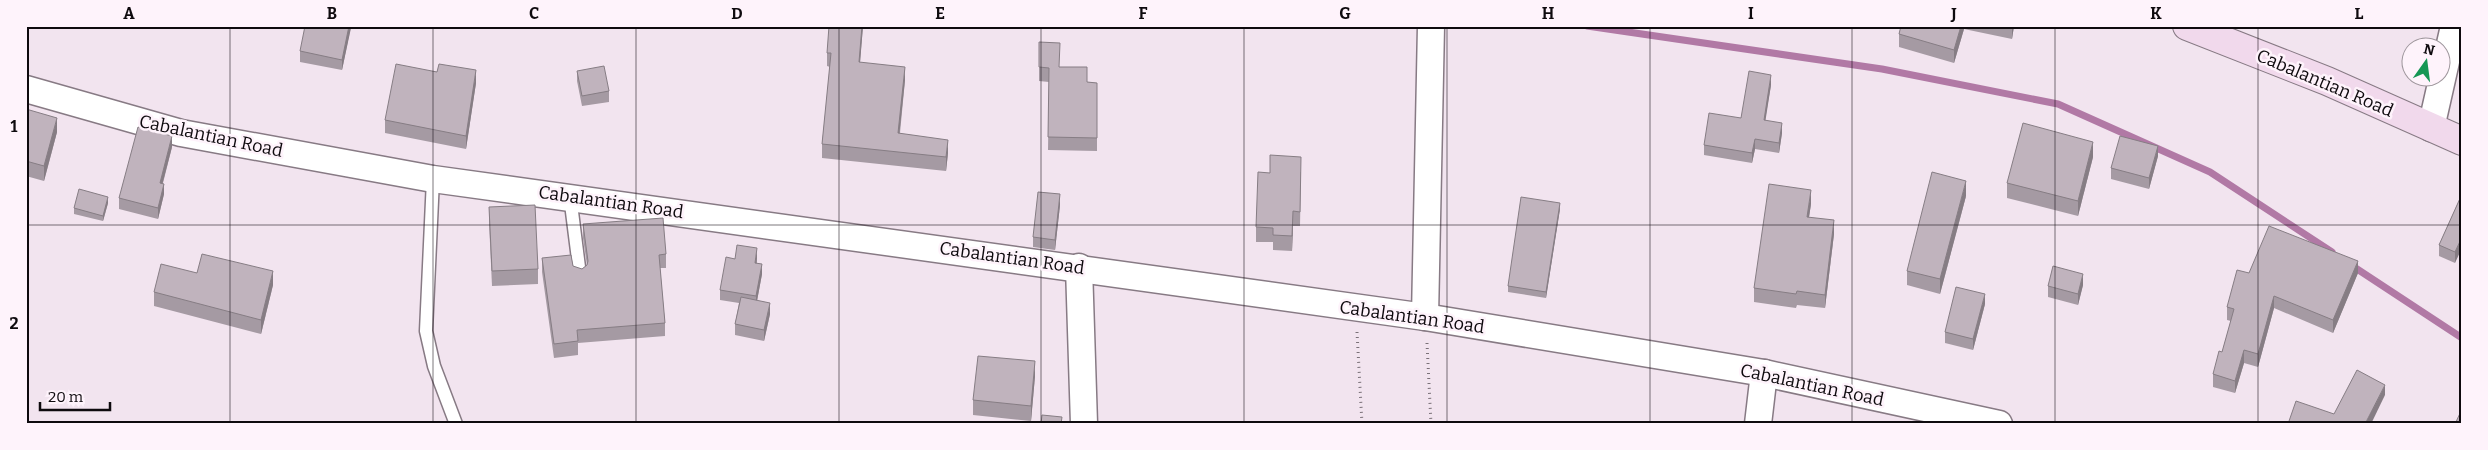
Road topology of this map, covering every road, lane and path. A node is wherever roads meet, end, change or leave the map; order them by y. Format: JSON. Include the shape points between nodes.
{"nodes":[{"id":1,"x":1431,"y":26,"type":"edge"},
{"id":2,"x":2187,"y":26,"type":"edge"},
{"id":3,"x":2454,"y":26,"type":"edge"},
{"id":4,"x":26,"y":89,"type":"edge"},
{"id":5,"x":2431,"y":128,"type":"junction"},
{"id":6,"x":2462,"y":141,"type":"edge"},
{"id":7,"x":432,"y":179,"type":"junction"},
{"id":8,"x":570,"y":196,"type":"junction"},
{"id":9,"x":1079,"y":267,"type":"junction"},
{"id":10,"x":580,"y":275,"type":"edge"},
{"id":11,"x":1356,"y":309,"type":"junction"},
{"id":12,"x":1425,"y":317,"type":"junction"},
{"id":13,"x":1764,"y":373,"type":"junction"},
{"id":14,"x":456,"y":424,"type":"edge"},
{"id":15,"x":1084,"y":424,"type":"edge"},
{"id":16,"x":1362,"y":424,"type":"edge"},
{"id":17,"x":1431,"y":424,"type":"edge"},
{"id":18,"x":1758,"y":424,"type":"edge"},
{"id":19,"x":1999,"y":424,"type":"edge"}],
"edges":[{"from":1,"to":12,"type":"street"},
{"from":2,"to":5,"type":"street","name":"Cabalantian Road","via":[[2327,81]]},
{"from":3,"to":5,"type":"street"},
{"from":4,"to":7,"type":"street","name":"Cabalantian Road","via":[[181,132]]},
{"from":5,"to":6,"type":"street","name":"Cabalantian Road"},
{"from":7,"to":8,"type":"street","name":"Cabalantian Road"},
{"from":7,"to":14,"type":"lane","via":[[426,331],[434,366]]},
{"from":8,"to":9,"type":"street","name":"Cabalantian Road"},
{"from":8,"to":10,"type":"lane"},
{"from":9,"to":11,"type":"street","name":"Cabalantian Road"},
{"from":9,"to":15,"type":"street"},
{"from":11,"to":12,"type":"street","name":"Cabalantian Road"},
{"from":11,"to":16,"type":"path"},
{"from":12,"to":13,"type":"street","name":"Cabalantian Road"},
{"from":12,"to":17,"type":"path"},
{"from":13,"to":18,"type":"street"},
{"from":13,"to":19,"type":"street","name":"Cabalantian Road"}]}
